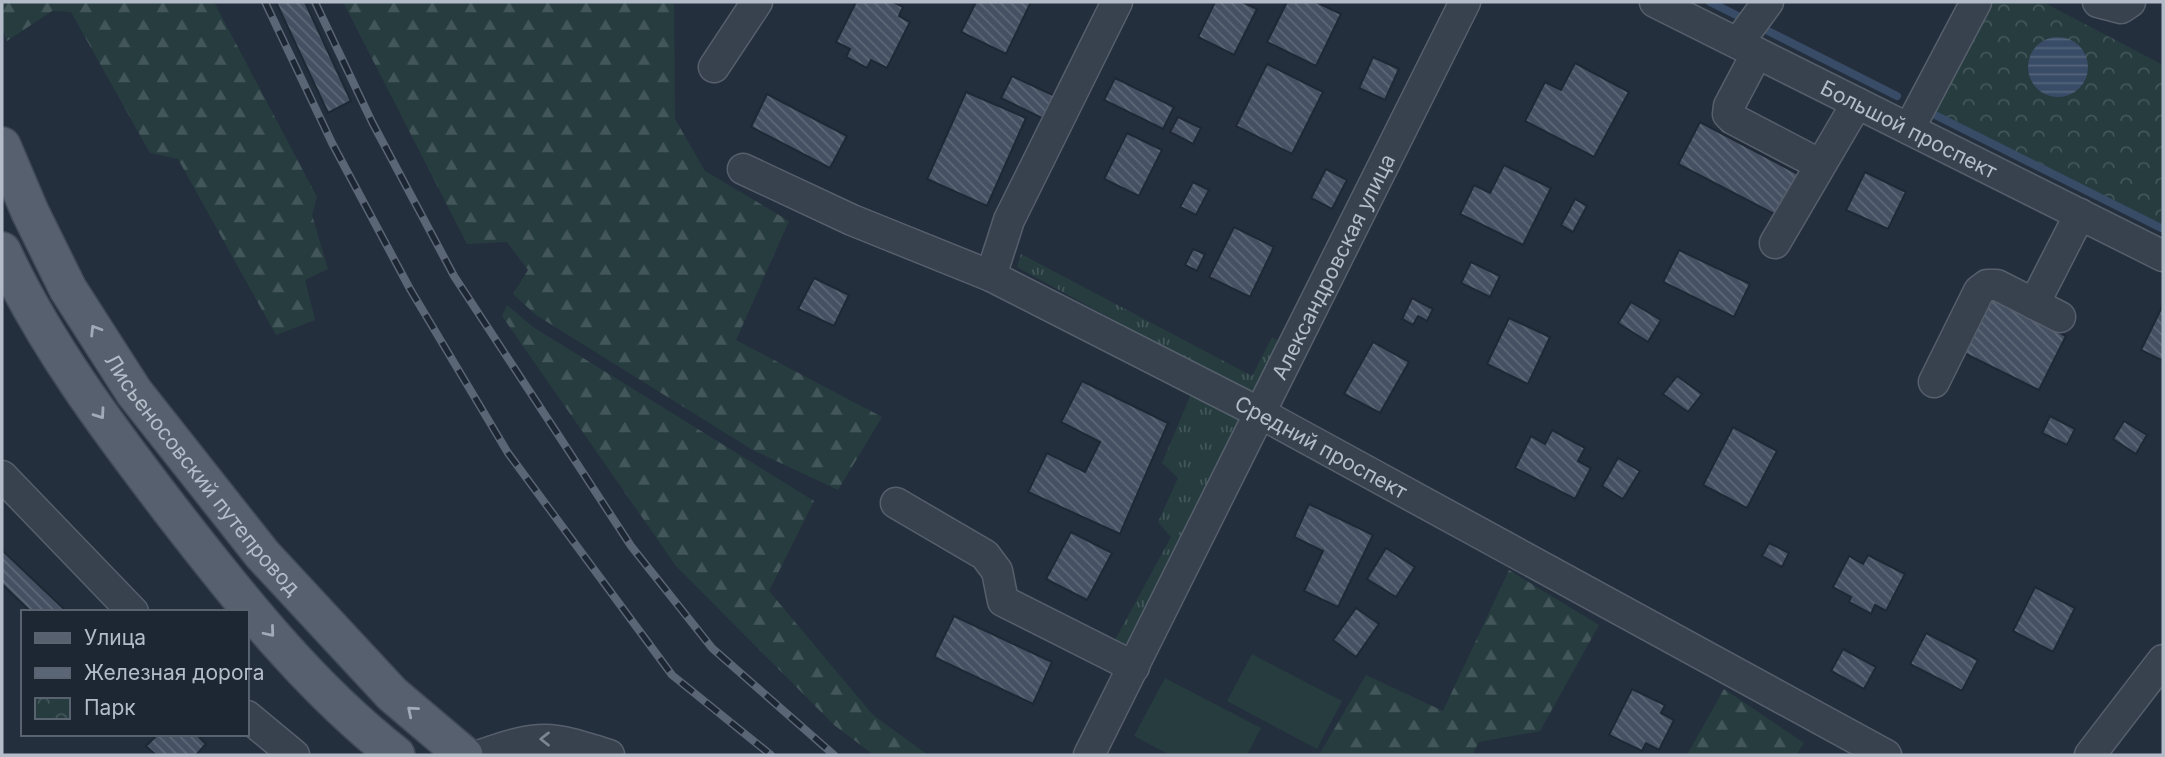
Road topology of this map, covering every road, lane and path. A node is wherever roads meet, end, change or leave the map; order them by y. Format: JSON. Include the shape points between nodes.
{"nodes":[{"id":1,"x":757,"y":2,"type":"edge"},
{"id":2,"x":1116,"y":2,"type":"edge"},
{"id":3,"x":1465,"y":2,"type":"edge"},
{"id":4,"x":1655,"y":2,"type":"edge"},
{"id":5,"x":1768,"y":2,"type":"edge"},
{"id":6,"x":1976,"y":2,"type":"edge"},
{"id":7,"x":2098,"y":2,"type":"edge"},
{"id":8,"x":2130,"y":2,"type":"edge"},
{"id":9,"x":1748,"y":48,"type":"junction"},
{"id":10,"x":715,"y":67,"type":"dead end"},
{"id":11,"x":1857,"y":103,"type":"junction"},
{"id":12,"x":1909,"y":129,"type":"junction"},
{"id":13,"x":2,"y":146,"type":"edge"},
{"id":14,"x":1819,"y":164,"type":"junction"},
{"id":15,"x":743,"y":169,"type":"dead end"},
{"id":16,"x":2080,"y":214,"type":"junction"},
{"id":17,"x":1774,"y":243,"type":"dead end"},
{"id":18,"x":2,"y":251,"type":"edge"},
{"id":19,"x":2163,"y":256,"type":"edge"},
{"id":20,"x":991,"y":276,"type":"junction"},
{"id":21,"x":1934,"y":382,"type":"dead end"},
{"id":22,"x":1260,"y":413,"type":"junction"},
{"id":23,"x":2,"y":476,"type":"edge"},
{"id":24,"x":896,"y":503,"type":"dead end"},
{"id":25,"x":131,"y":610,"type":"edge"},
{"id":26,"x":2163,"y":660,"type":"edge"},
{"id":27,"x":1134,"y":667,"type":"junction"},
{"id":28,"x":248,"y":717,"type":"edge"},
{"id":29,"x":289,"y":754,"type":"edge"},
{"id":30,"x":396,"y":755,"type":"edge"},
{"id":31,"x":464,"y":755,"type":"edge"},
{"id":32,"x":481,"y":755,"type":"edge"},
{"id":33,"x":610,"y":755,"type":"edge"},
{"id":34,"x":1089,"y":755,"type":"edge"},
{"id":35,"x":1886,"y":755,"type":"edge"},
{"id":36,"x":2090,"y":755,"type":"edge"}],
"edges":[{"from":1,"to":10,"type":"street"},
{"from":2,"to":20,"type":"street","via":[[1009,220]]},
{"from":3,"to":22,"type":"street","name":"Александровская улица"},
{"from":4,"to":9,"type":"street","name":"Большой проспект"},
{"from":5,"to":9,"type":"street"},
{"from":6,"to":12,"type":"street"},
{"from":7,"to":8,"type":"street","via":[[2121,8]]},
{"from":9,"to":11,"type":"street","name":"Большой проспект"},
{"from":9,"to":14,"type":"street","via":[[1728,114]]},
{"from":11,"to":12,"type":"street","name":"Большой проспект"},
{"from":11,"to":14,"type":"street"},
{"from":12,"to":16,"type":"street","name":"Большой проспект"},
{"from":31,"to":13,"type":"main road","name":"Лисьеносовский путепровод","one_way":true,"via":[[392,694],[262,554],[134,392],[68,289]]},
{"from":14,"to":17,"type":"street"},
{"from":15,"to":20,"type":"street","name":"Средний проспект","via":[[852,220]]},
{"from":16,"to":19,"type":"street","name":"Большой проспект"},
{"from":16,"to":21,"type":"street","via":[[2047,311],[1997,285],[1987,285],[1979,291]]},
{"from":18,"to":30,"type":"main road","name":"Лисьеносовский путепровод","one_way":true,"via":[[21,293],[98,412],[203,552],[284,647],[366,732]]},
{"from":20,"to":22,"type":"street","name":"Средний проспект"},
{"from":22,"to":27,"type":"street","name":"Александровская улица"},
{"from":22,"to":35,"type":"street","name":"Средний проспект"},
{"from":23,"to":25,"type":"street"},
{"from":24,"to":27,"type":"street","via":[[985,555],[997,571],[1003,601]]},
{"from":26,"to":36,"type":"street"},
{"from":27,"to":34,"type":"street","name":"Александровская улица"},
{"from":28,"to":29,"type":"street"},
{"from":33,"to":32,"type":"street","one_way":true,"via":[[559,739],[526,739]]}]}
